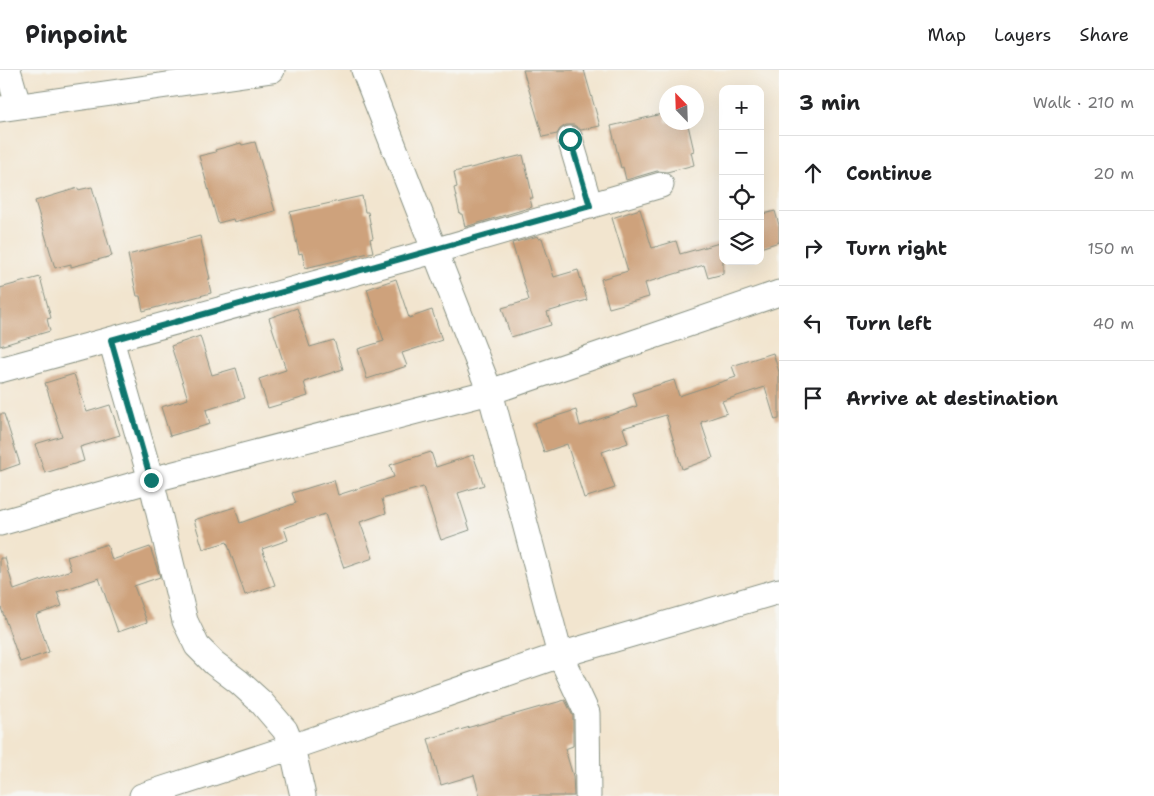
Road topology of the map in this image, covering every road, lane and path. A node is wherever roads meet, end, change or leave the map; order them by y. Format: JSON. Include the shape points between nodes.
{"nodes":[{"id":1,"x":8,"y":70,"type":"edge"},
{"id":2,"x":272,"y":70,"type":"edge"},
{"id":3,"x":364,"y":70,"type":"edge"},
{"id":4,"x":9,"y":107,"type":"edge"},
{"id":5,"x":570,"y":139,"type":"dead end"},
{"id":6,"x":661,"y":185,"type":"dead end"},
{"id":7,"x":590,"y":206,"type":"junction"},
{"id":8,"x":434,"y":251,"type":"junction"},
{"id":9,"x":779,"y":292,"type":"edge"},
{"id":10,"x":111,"y":340,"type":"junction"},
{"id":11,"x":0,"y":370,"type":"edge"},
{"id":12,"x":490,"y":392,"type":"junction"},
{"id":13,"x":151,"y":480,"type":"junction"},
{"id":14,"x":0,"y":523,"type":"edge"},
{"id":15,"x":779,"y":591,"type":"edge"},
{"id":16,"x":560,"y":655,"type":"junction"},
{"id":17,"x":292,"y":747,"type":"junction"},
{"id":18,"x":142,"y":796,"type":"edge"},
{"id":19,"x":303,"y":796,"type":"edge"},
{"id":20,"x":588,"y":796,"type":"edge"}],
"edges":[{"from":1,"to":4,"type":"street"},
{"from":2,"to":4,"type":"street"},
{"from":3,"to":8,"type":"street"},
{"from":5,"to":7,"type":"street"},
{"from":6,"to":7,"type":"street"},
{"from":7,"to":8,"type":"street"},
{"from":8,"to":10,"type":"street"},
{"from":8,"to":12,"type":"street"},
{"from":9,"to":12,"type":"street"},
{"from":10,"to":11,"type":"street"},
{"from":10,"to":13,"type":"street"},
{"from":12,"to":13,"type":"street"},
{"from":12,"to":16,"type":"street"},
{"from":13,"to":14,"type":"street"},
{"from":13,"to":17,"type":"street","via":[[185,621],[197,646],[260,702],[285,730]]},
{"from":15,"to":16,"type":"street"},
{"from":16,"to":17,"type":"street"},
{"from":16,"to":20,"type":"street","via":[[587,712]]},
{"from":17,"to":18,"type":"street"},
{"from":17,"to":19,"type":"street"}]}
